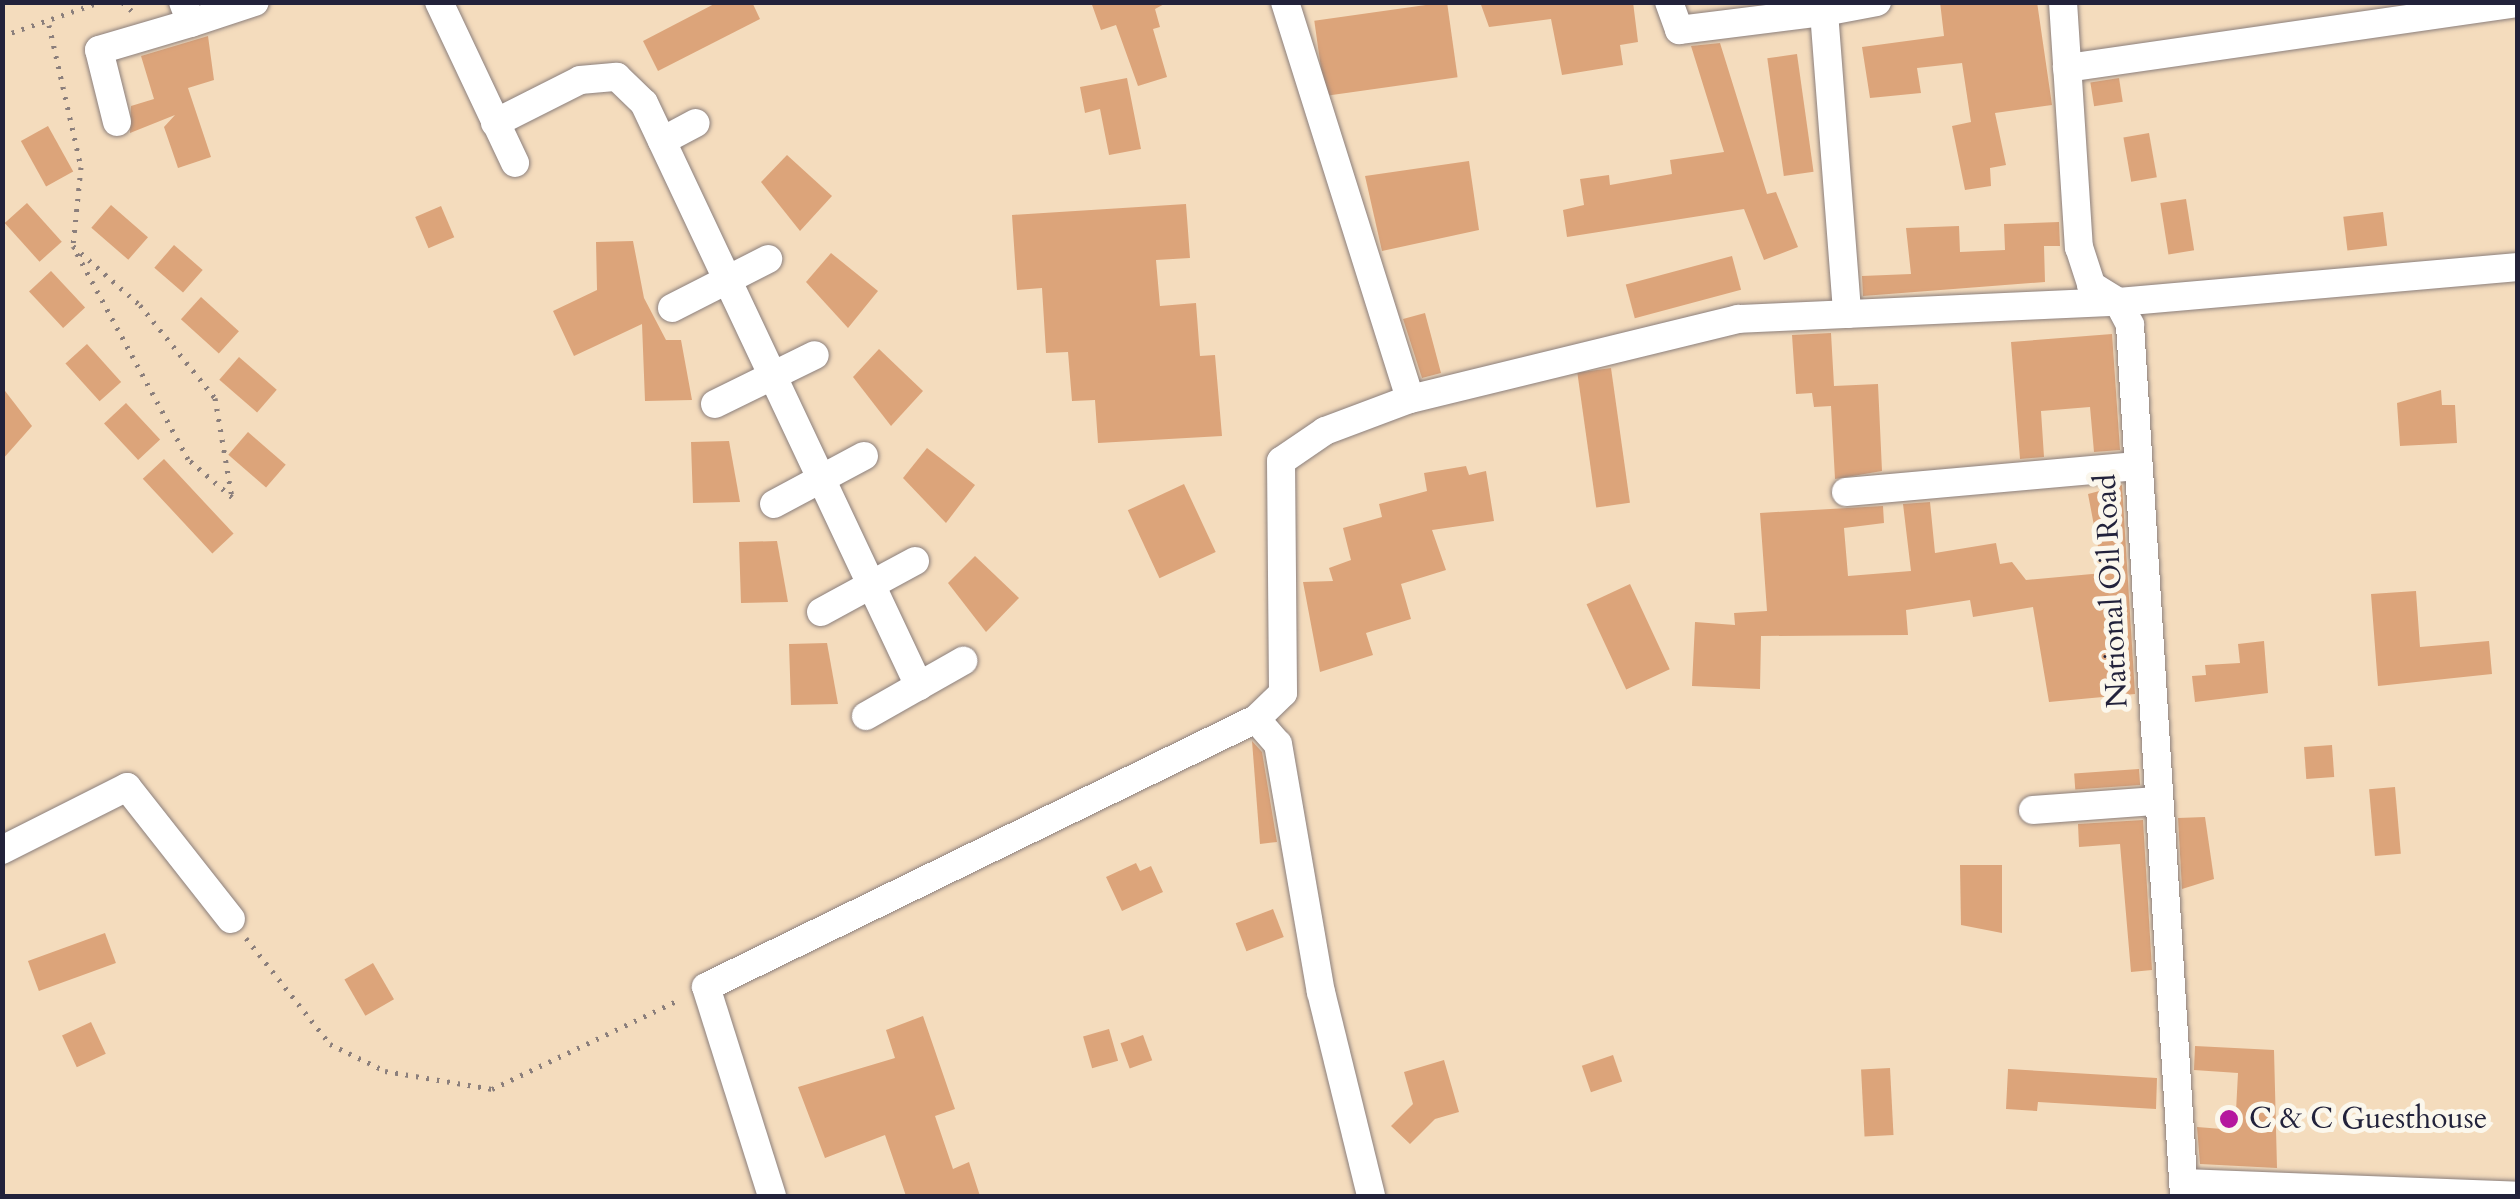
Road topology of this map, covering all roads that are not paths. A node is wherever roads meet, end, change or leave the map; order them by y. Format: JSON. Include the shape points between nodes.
{"nodes":[{"id":1,"x":255,"y":2,"type":"edge"},
{"id":2,"x":1284,"y":2,"type":"edge"},
{"id":3,"x":1669,"y":2,"type":"edge"},
{"id":4,"x":1877,"y":2,"type":"edge"},
{"id":5,"x":2062,"y":2,"type":"edge"},
{"id":6,"x":2518,"y":3,"type":"edge"},
{"id":7,"x":442,"y":4,"type":"edge"},
{"id":8,"x":187,"y":12,"type":"edge"},
{"id":9,"x":1824,"y":12,"type":"junction"},
{"id":10,"x":2068,"y":68,"type":"junction"},
{"id":11,"x":117,"y":122,"type":"dead end"},
{"id":12,"x":495,"y":123,"type":"junction"},
{"id":13,"x":696,"y":124,"type":"dead end"},
{"id":14,"x":662,"y":141,"type":"junction"},
{"id":15,"x":515,"y":163,"type":"dead end"},
{"id":16,"x":768,"y":259,"type":"dead end"},
{"id":17,"x":2518,"y":267,"type":"edge"},
{"id":18,"x":728,"y":280,"type":"junction"},
{"id":19,"x":2118,"y":302,"type":"junction"},
{"id":20,"x":672,"y":308,"type":"dead end"},
{"id":21,"x":1847,"y":314,"type":"junction"},
{"id":22,"x":815,"y":355,"type":"dead end"},
{"id":23,"x":773,"y":376,"type":"junction"},
{"id":24,"x":1410,"y":398,"type":"junction"},
{"id":25,"x":714,"y":404,"type":"dead end"},
{"id":26,"x":864,"y":456,"type":"dead end"},
{"id":27,"x":2137,"y":466,"type":"junction"},
{"id":28,"x":821,"y":479,"type":"junction"},
{"id":29,"x":1846,"y":492,"type":"dead end"},
{"id":30,"x":774,"y":504,"type":"dead end"},
{"id":31,"x":915,"y":561,"type":"dead end"},
{"id":32,"x":870,"y":585,"type":"junction"},
{"id":33,"x":821,"y":612,"type":"dead end"},
{"id":34,"x":963,"y":662,"type":"dead end"},
{"id":35,"x":919,"y":686,"type":"junction"},
{"id":36,"x":866,"y":716,"type":"dead end"},
{"id":37,"x":1256,"y":719,"type":"junction"},
{"id":38,"x":2158,"y":801,"type":"junction"},
{"id":39,"x":2033,"y":810,"type":"dead end"},
{"id":40,"x":2,"y":850,"type":"edge"},
{"id":41,"x":231,"y":919,"type":"road end"},
{"id":42,"x":2184,"y":1190,"type":"edge"},
{"id":43,"x":772,"y":1196,"type":"edge"},
{"id":44,"x":1371,"y":1196,"type":"edge"},
{"id":45,"x":2518,"y":1196,"type":"edge"}],
"edges":[{"from":1,"to":8,"type":"street"},
{"from":2,"to":24,"type":"street"},
{"from":3,"to":9,"type":"street","via":[[1679,30]]},
{"from":4,"to":9,"type":"street"},
{"from":5,"to":10,"type":"street","name":"National Oil Road"},
{"from":6,"to":10,"type":"street"},
{"from":7,"to":12,"type":"street"},
{"from":8,"to":11,"type":"street","via":[[99,50]]},
{"from":9,"to":21,"type":"street"},
{"from":10,"to":19,"type":"street","name":"National Oil Road","via":[[2079,247],[2091,284]]},
{"from":12,"to":14,"type":"street","via":[[580,80],[616,77],[644,103]]},
{"from":12,"to":15,"type":"street"},
{"from":13,"to":14,"type":"street"},
{"from":14,"to":18,"type":"street"},
{"from":16,"to":18,"type":"street"},
{"from":17,"to":19,"type":"street"},
{"from":18,"to":20,"type":"street"},
{"from":18,"to":23,"type":"street"},
{"from":19,"to":21,"type":"street"},
{"from":19,"to":27,"type":"street","name":"National Oil Road","via":[[2130,325]]},
{"from":21,"to":24,"type":"street","via":[[1738,319]]},
{"from":22,"to":23,"type":"street"},
{"from":23,"to":25,"type":"street"},
{"from":23,"to":28,"type":"street"},
{"from":24,"to":37,"type":"street","via":[[1325,431],[1281,461],[1283,693]]},
{"from":26,"to":28,"type":"street"},
{"from":27,"to":29,"type":"street"},
{"from":27,"to":38,"type":"street","name":"National Oil Road"},
{"from":28,"to":30,"type":"street"},
{"from":28,"to":32,"type":"street"},
{"from":31,"to":32,"type":"street"},
{"from":32,"to":33,"type":"street"},
{"from":32,"to":35,"type":"street"},
{"from":34,"to":35,"type":"street"},
{"from":35,"to":36,"type":"street"},
{"from":37,"to":43,"type":"street","via":[[706,987]]},
{"from":37,"to":44,"type":"street","via":[[1278,744],[1322,992]]},
{"from":38,"to":39,"type":"street"},
{"from":38,"to":42,"type":"street","name":"National Oil Road"},
{"from":40,"to":41,"type":"street","via":[[127,787]]},
{"from":42,"to":45,"type":"street"}]}
